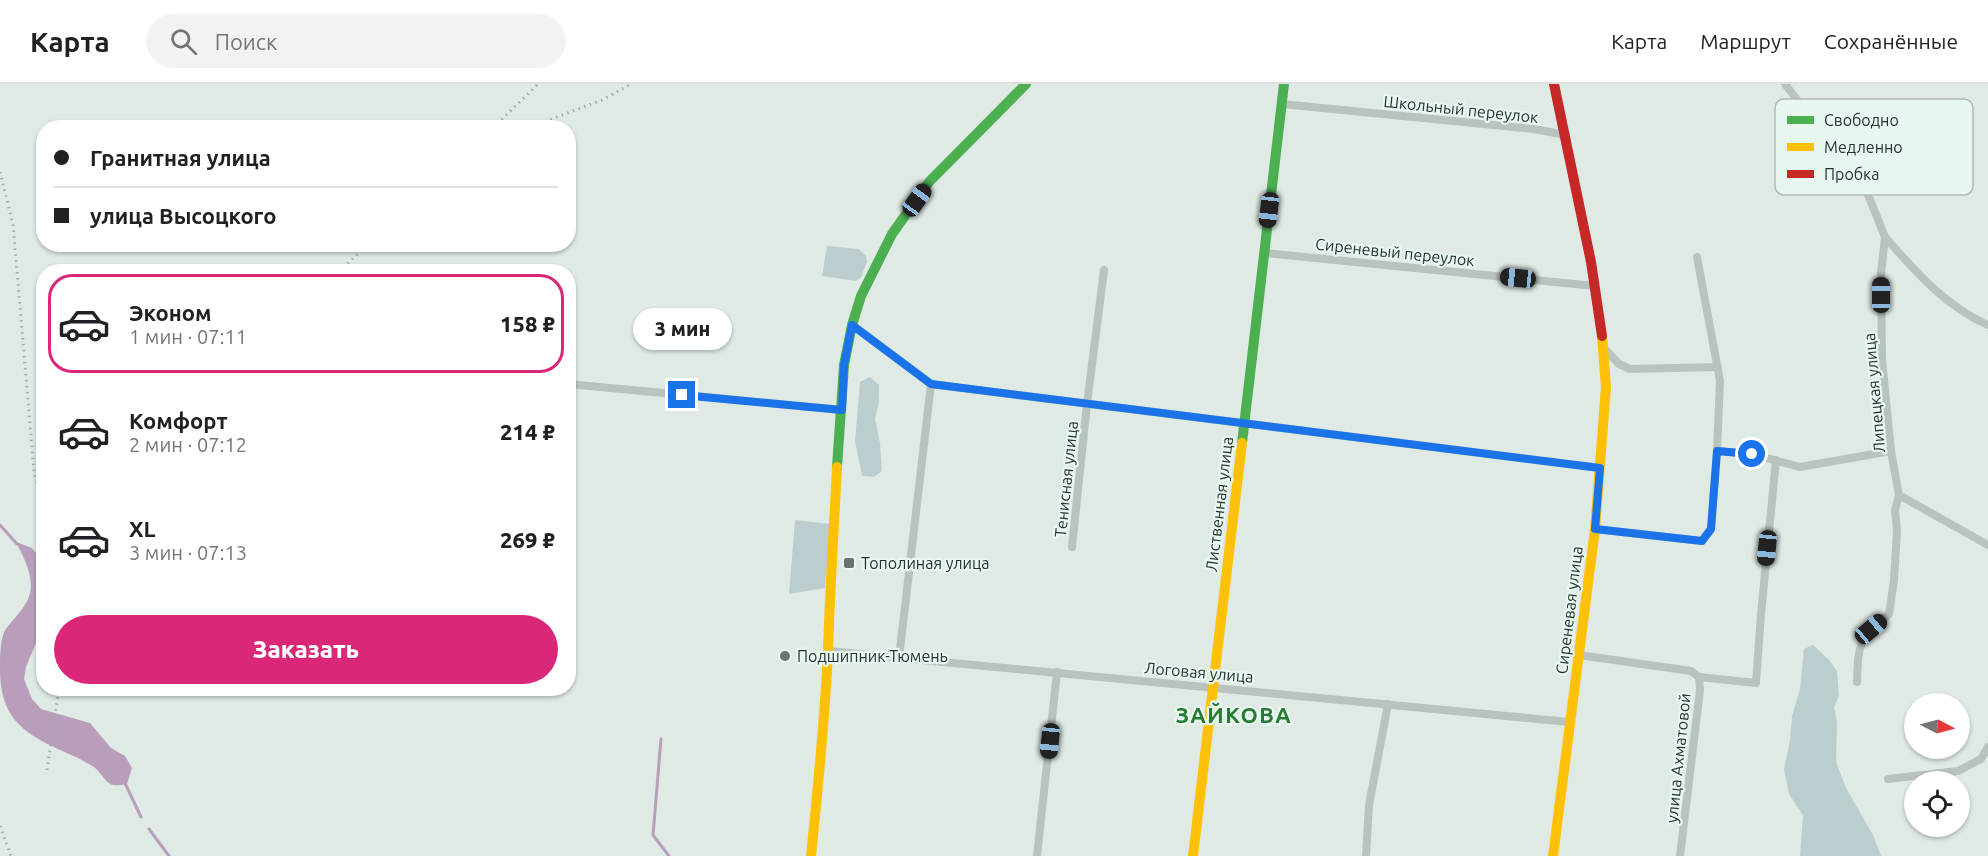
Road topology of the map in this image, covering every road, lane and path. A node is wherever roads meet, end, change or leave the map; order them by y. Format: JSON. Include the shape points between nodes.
{"nodes":[{"id":1,"x":1026,"y":84,"type":"edge"},
{"id":2,"x":1284,"y":84,"type":"edge"},
{"id":3,"x":1554,"y":84,"type":"edge"},
{"id":4,"x":1785,"y":84,"type":"edge"},
{"id":5,"x":1796,"y":99,"type":"edge"},
{"id":6,"x":1282,"y":104,"type":"junction"},
{"id":7,"x":1566,"y":135,"type":"junction"},
{"id":8,"x":1868,"y":195,"type":"edge"},
{"id":9,"x":1885,"y":237,"type":"junction"},
{"id":10,"x":1264,"y":253,"type":"junction"},
{"id":11,"x":1697,"y":257,"type":"dead end"},
{"id":12,"x":1104,"y":270,"type":"dead end"},
{"id":13,"x":1595,"y":286,"type":"junction"},
{"id":14,"x":852,"y":325,"type":"junction"},
{"id":15,"x":1988,"y":326,"type":"edge"},
{"id":16,"x":1603,"y":347,"type":"junction"},
{"id":17,"x":1718,"y":367,"type":"junction"},
{"id":18,"x":931,"y":384,"type":"junction"},
{"id":19,"x":576,"y":385,"type":"edge"},
{"id":20,"x":1087,"y":404,"type":"junction"},
{"id":21,"x":842,"y":410,"type":"junction"},
{"id":22,"x":1244,"y":423,"type":"junction"},
{"id":23,"x":1717,"y":451,"type":"junction"},
{"id":24,"x":1892,"y":452,"type":"junction"},
{"id":25,"x":1776,"y":460,"type":"junction"},
{"id":26,"x":1600,"y":468,"type":"junction"},
{"id":27,"x":1899,"y":495,"type":"junction"},
{"id":28,"x":1595,"y":529,"type":"junction"},
{"id":29,"x":1988,"y":545,"type":"edge"},
{"id":30,"x":1072,"y":547,"type":"dead end"},
{"id":31,"x":828,"y":651,"type":"junction"},
{"id":32,"x":1579,"y":654,"type":"junction"},
{"id":33,"x":899,"y":658,"type":"junction"},
{"id":34,"x":1057,"y":672,"type":"junction"},
{"id":35,"x":1698,"y":677,"type":"junction"},
{"id":36,"x":1857,"y":682,"type":"dead end"},
{"id":37,"x":1212,"y":687,"type":"junction"},
{"id":38,"x":1388,"y":704,"type":"junction"},
{"id":39,"x":1569,"y":722,"type":"junction"},
{"id":40,"x":1988,"y":747,"type":"edge"},
{"id":41,"x":1888,"y":779,"type":"dead end"},
{"id":42,"x":811,"y":856,"type":"edge"},
{"id":43,"x":1037,"y":856,"type":"edge"},
{"id":44,"x":1193,"y":856,"type":"edge"},
{"id":45,"x":1366,"y":856,"type":"edge"},
{"id":46,"x":1552,"y":856,"type":"edge"},
{"id":47,"x":1680,"y":856,"type":"edge"}],
"edges":[{"from":1,"to":14,"type":"street","via":[[929,182],[892,234],[861,297]]},
{"from":2,"to":6,"type":"street","name":"Лиственная улица"},
{"from":3,"to":7,"type":"street","name":"Сиреневая улица"},
{"from":4,"to":5,"type":"street","name":"Липецкая улица"},
{"from":6,"to":7,"type":"street","name":"Школьный переулок"},
{"from":6,"to":10,"type":"street","name":"Лиственная улица"},
{"from":7,"to":13,"type":"street","name":"Сиреневая улица"},
{"from":8,"to":9,"type":"street","name":"Липецкая улица"},
{"from":9,"to":15,"type":"street","via":[[1922,279],[1970,318]]},
{"from":9,"to":24,"type":"street","name":"Липецкая улица","via":[[1881,360]]},
{"from":10,"to":13,"type":"street","name":"Сиреневый переулок"},
{"from":10,"to":22,"type":"street","name":"Лиственная улица"},
{"from":11,"to":17,"type":"street"},
{"from":12,"to":20,"type":"street","name":"Тенисная улица"},
{"from":13,"to":16,"type":"street","name":"Сиреневая улица"},
{"from":14,"to":18,"type":"street"},
{"from":14,"to":21,"type":"street","via":[[844,365]]},
{"from":16,"to":17,"type":"street","via":[[1619,364],[1630,369]]},
{"from":16,"to":26,"type":"street","name":"Сиреневая улица","via":[[1606,387]]},
{"from":17,"to":23,"type":"street"},
{"from":18,"to":20,"type":"street"},
{"from":18,"to":33,"type":"street"},
{"from":19,"to":21,"type":"street"},
{"from":20,"to":22,"type":"street"},
{"from":20,"to":30,"type":"street","name":"Тенисная улица"},
{"from":21,"to":31,"type":"street"},
{"from":22,"to":26,"type":"street"},
{"from":22,"to":37,"type":"street","name":"Лиственная улица"},
{"from":23,"to":25,"type":"street"},
{"from":23,"to":28,"type":"street","via":[[1711,529],[1702,541]]},
{"from":24,"to":25,"type":"street","via":[[1800,467]]},
{"from":24,"to":27,"type":"street","name":"Липецкая улица"},
{"from":25,"to":35,"type":"street","via":[[1756,682]]},
{"from":26,"to":28,"type":"street","name":"Сиреневая улица"},
{"from":27,"to":29,"type":"street"},
{"from":27,"to":36,"type":"street","name":"Липецкая улица","via":[[1889,614],[1871,629],[1858,649]]},
{"from":28,"to":32,"type":"street","name":"Сиреневая улица"},
{"from":31,"to":33,"type":"street","name":"Логовая улица"},
{"from":31,"to":42,"type":"street"},
{"from":32,"to":35,"type":"street","name":"улица Ахматовой","via":[[1691,670]]},
{"from":32,"to":39,"type":"street","name":"Сиреневая улица"},
{"from":33,"to":34,"type":"street","name":"Логовая улица"},
{"from":34,"to":37,"type":"street","name":"Логовая улица"},
{"from":34,"to":43,"type":"street"},
{"from":35,"to":47,"type":"street","name":"улица Ахматовой"},
{"from":37,"to":38,"type":"street","name":"Логовая улица"},
{"from":37,"to":44,"type":"street","name":"Лиственная улица"},
{"from":38,"to":39,"type":"street","name":"Логовая улица"},
{"from":38,"to":45,"type":"street","via":[[1369,805]]},
{"from":39,"to":46,"type":"street","name":"Сиреневая улица"},
{"from":40,"to":41,"type":"street","via":[[1981,759],[1958,771]]}]}
